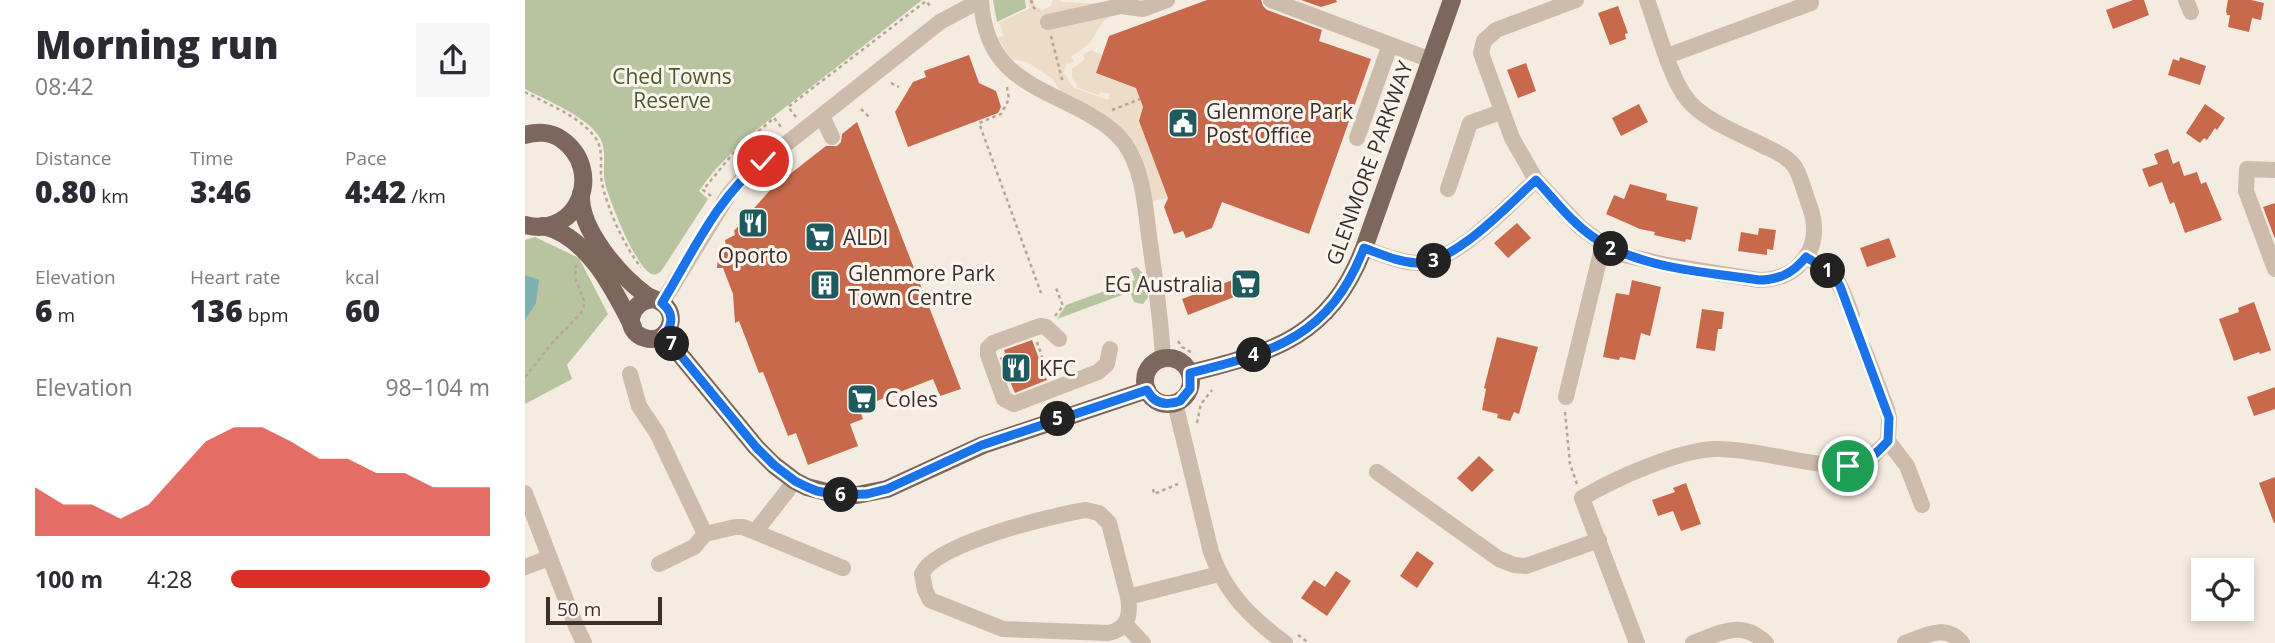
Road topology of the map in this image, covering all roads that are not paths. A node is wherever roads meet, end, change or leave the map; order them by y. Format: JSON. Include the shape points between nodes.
{"nodes":[{"id":1,"x":981,"y":0,"type":"edge"},
{"id":2,"x":1167,"y":0,"type":"edge"},
{"id":3,"x":1271,"y":0,"type":"edge"},
{"id":4,"x":1452,"y":0,"type":"edge"},
{"id":5,"x":1576,"y":0,"type":"edge"},
{"id":6,"x":1647,"y":0,"type":"edge"},
{"id":7,"x":1811,"y":3,"type":"dead end"},
{"id":8,"x":1048,"y":22,"type":"dead end"},
{"id":9,"x":1390,"y":45,"type":"junction"},
{"id":10,"x":1667,"y":56,"type":"junction"},
{"id":11,"x":1431,"y":60,"type":"junction"},
{"id":12,"x":1501,"y":111,"type":"junction"},
{"id":13,"x":822,"y":116,"type":"junction"},
{"id":14,"x":527,"y":133,"type":"edge"},
{"id":15,"x":832,"y":136,"type":"dead end"},
{"id":16,"x":1357,"y":138,"type":"dead end"},
{"id":17,"x":2275,"y":170,"type":"edge"},
{"id":18,"x":1536,"y":180,"type":"junction"},
{"id":19,"x":1448,"y":189,"type":"dead end"},
{"id":20,"x":581,"y":194,"type":"junction"},
{"id":21,"x":533,"y":227,"type":"edge"},
{"id":22,"x":1603,"y":244,"type":"junction"},
{"id":23,"x":1364,"y":248,"type":"junction"},
{"id":24,"x":594,"y":251,"type":"junction"},
{"id":25,"x":1806,"y":257,"type":"junction"},
{"id":26,"x":2275,"y":269,"type":"edge"},
{"id":27,"x":657,"y":301,"type":"junction"},
{"id":28,"x":1852,"y":316,"type":"dead end"},
{"id":29,"x":633,"y":327,"type":"junction"},
{"id":30,"x":664,"y":335,"type":"junction"},
{"id":31,"x":1059,"y":339,"type":"dead end"},
{"id":32,"x":1110,"y":349,"type":"dead end"},
{"id":33,"x":1864,"y":349,"type":"dead end"},
{"id":34,"x":1163,"y":359,"type":"junction"},
{"id":35,"x":1190,"y":373,"type":"junction"},
{"id":36,"x":630,"y":374,"type":"dead end"},
{"id":37,"x":1147,"y":390,"type":"junction"},
{"id":38,"x":1566,"y":397,"type":"road end"},
{"id":39,"x":1174,"y":403,"type":"junction"},
{"id":40,"x":1888,"y":441,"type":"junction"},
{"id":41,"x":1377,"y":472,"type":"dead end"},
{"id":42,"x":795,"y":481,"type":"junction"},
{"id":43,"x":525,"y":493,"type":"edge"},
{"id":44,"x":1922,"y":505,"type":"dead end"},
{"id":45,"x":755,"y":532,"type":"junction"},
{"id":46,"x":705,"y":534,"type":"junction"},
{"id":47,"x":1599,"y":540,"type":"junction"},
{"id":48,"x":549,"y":558,"type":"junction"},
{"id":49,"x":659,"y":564,"type":"dead end"},
{"id":50,"x":525,"y":567,"type":"edge"},
{"id":51,"x":843,"y":568,"type":"dead end"},
{"id":52,"x":1219,"y":574,"type":"junction"},
{"id":53,"x":1128,"y":597,"type":"junction"},
{"id":54,"x":1125,"y":624,"type":"junction"},
{"id":55,"x":1287,"y":636,"type":"edge"},
{"id":56,"x":584,"y":643,"type":"edge"},
{"id":57,"x":1143,"y":643,"type":"edge"},
{"id":58,"x":1637,"y":643,"type":"edge"},
{"id":59,"x":1693,"y":643,"type":"edge"},
{"id":60,"x":1766,"y":643,"type":"edge"},
{"id":61,"x":1905,"y":643,"type":"edge"},
{"id":62,"x":1962,"y":643,"type":"edge"}],
"edges":[{"from":1,"to":13,"type":"street","via":[[940,22]]},
{"from":1,"to":34,"type":"street","via":[[992,42],[1012,72],[1107,125],[1129,150],[1142,187]]},
{"from":2,"to":8,"type":"street","via":[[1143,9],[1121,6]]},
{"from":3,"to":9,"type":"street"},
{"from":4,"to":11,"type":"main road","name":"GLENMORE PARKWAY"},
{"from":5,"to":12,"type":"street","via":[[1500,28],[1484,40],[1482,58]]},
{"from":6,"to":10,"type":"street"},
{"from":7,"to":10,"type":"street"},
{"from":9,"to":11,"type":"street"},
{"from":9,"to":16,"type":"street"},
{"from":10,"to":25,"type":"street","via":[[1689,103],[1784,156],[1794,167],[1814,219]]},
{"from":11,"to":23,"type":"main road","name":"GLENMORE PARKWAY"},
{"from":12,"to":18,"type":"street"},
{"from":12,"to":19,"type":"street","via":[[1470,123]]},
{"from":13,"to":15,"type":"street"},
{"from":13,"to":27,"type":"street","via":[[734,187]]},
{"from":14,"to":20,"type":"main road","via":[[547,133],[572,147],[582,164]]},
{"from":17,"to":26,"type":"street","via":[[2247,169],[2246,186]]},
{"from":18,"to":22,"type":"street","via":[[1580,227]]},
{"from":18,"to":23,"type":"street","via":[[1442,258],[1409,262]]},
{"from":20,"to":21,"type":"main road","via":[[565,219]]},
{"from":20,"to":24,"type":"main road"},
{"from":21,"to":24,"type":"main road","via":[[561,232]]},
{"from":22,"to":25,"type":"street","via":[[1625,255],[1667,265],[1759,280],[1787,274]]},
{"from":22,"to":38,"type":"street"},
{"from":23,"to":35,"type":"main road","name":"GLENMORE PARKWAY","via":[[1347,286],[1310,327],[1270,349]]},
{"from":24,"to":27,"type":"main road"},
{"from":24,"to":29,"type":"main road"},
{"from":25,"to":28,"type":"street","via":[[1837,279]]},
{"from":27,"to":29,"type":"main road","via":[[646,300],[634,307]]},
{"from":27,"to":30,"type":"main road","via":[[671,317]]},
{"from":29,"to":30,"type":"main road","via":[[645,338]]},
{"from":30,"to":42,"type":"main road","via":[[756,447]]},
{"from":31,"to":32,"type":"street","via":[[1040,326],[988,348],[1004,400],[1014,404],[1098,372],[1107,364]]},
{"from":33,"to":40,"type":"street","via":[[1887,409]]},
{"from":34,"to":35,"type":"main road","via":[[1176,359]]},
{"from":34,"to":37,"type":"main road","via":[[1153,363],[1146,374]]},
{"from":35,"to":39,"type":"main road","via":[[1190,389]]},
{"from":36,"to":46,"type":"street","via":[[639,406],[657,433]]},
{"from":37,"to":39,"type":"main road","via":[[1156,401]]},
{"from":37,"to":42,"type":"main road","via":[[982,445],[876,492],[827,494]]},
{"from":39,"to":52,"type":"street"},
{"from":40,"to":44,"type":"street","via":[[1907,467]]},
{"from":40,"to":47,"type":"street","via":[[1869,460],[1854,466],[1729,450],[1682,455],[1582,498]]},
{"from":41,"to":47,"type":"street","via":[[1514,565],[1533,564]]},
{"from":42,"to":45,"type":"street"},
{"from":43,"to":48,"type":"street"},
{"from":45,"to":46,"type":"street","via":[[739,526]]},
{"from":45,"to":51,"type":"street"},
{"from":46,"to":49,"type":"street","via":[[694,547]]},
{"from":47,"to":58,"type":"street"},
{"from":48,"to":50,"type":"street"},
{"from":48,"to":56,"type":"street"},
{"from":52,"to":53,"type":"street"},
{"from":52,"to":55,"type":"street","via":[[1258,623]]},
{"from":53,"to":54,"type":"street","via":[[1130,612]]},
{"from":53,"to":54,"type":"street","via":[[1109,523],[1099,513],[1086,510],[985,536],[930,563],[922,575],[930,600],[996,627],[1108,634]]},
{"from":54,"to":57,"type":"street"},
{"from":59,"to":60,"type":"street","via":[[1741,629]]},
{"from":61,"to":62,"type":"street","via":[[1941,631]]}]}
